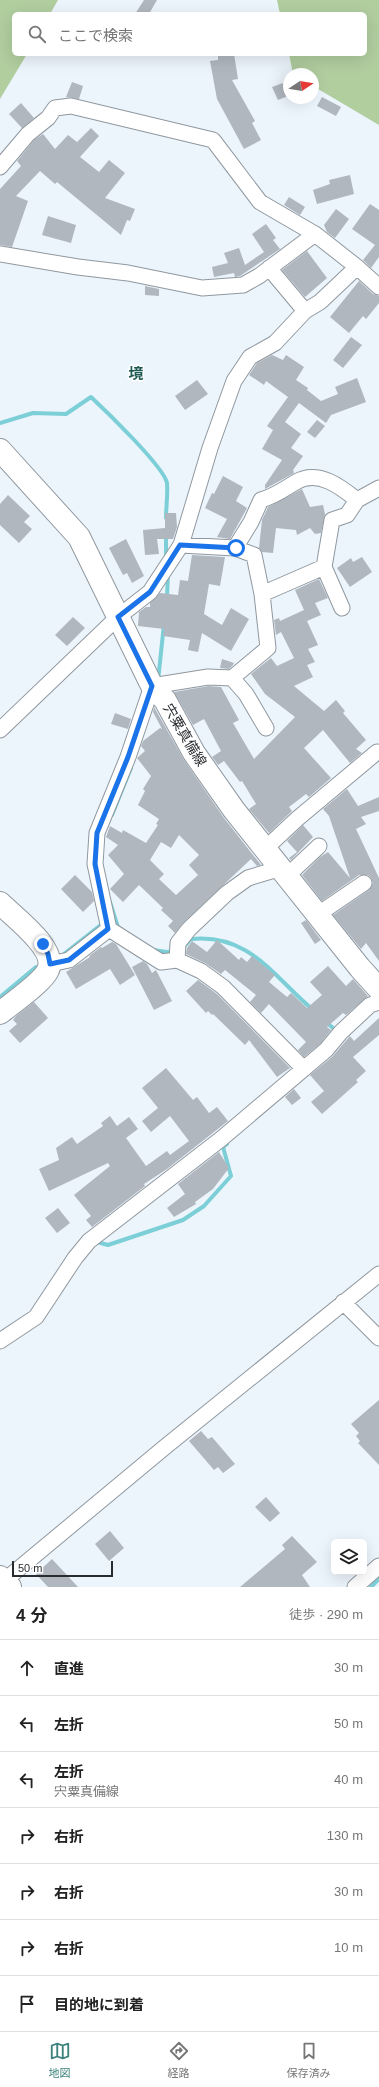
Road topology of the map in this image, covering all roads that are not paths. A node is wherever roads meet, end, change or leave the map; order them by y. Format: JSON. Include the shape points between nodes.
{"nodes":[{"id":1,"x":0,"y":167,"type":"edge"},
{"id":2,"x":315,"y":234,"type":"junction"},
{"id":3,"x":0,"y":254,"type":"edge"},
{"id":4,"x":357,"y":267,"type":"junction"},
{"id":5,"x":269,"y":268,"type":"junction"},
{"id":6,"x":379,"y":287,"type":"edge"},
{"id":7,"x":305,"y":312,"type":"junction"},
{"id":8,"x":0,"y":450,"type":"edge"},
{"id":9,"x":379,"y":488,"type":"edge"},
{"id":10,"x":357,"y":500,"type":"junction"},
{"id":11,"x":180,"y":545,"type":"junction"},
{"id":12,"x":236,"y":548,"type":"junction"},
{"id":13,"x":324,"y":567,"type":"junction"},
{"id":14,"x":262,"y":594,"type":"junction"},
{"id":15,"x":342,"y":608,"type":"dead end"},
{"id":16,"x":118,"y":617,"type":"junction"},
{"id":17,"x":232,"y":678,"type":"junction"},
{"id":18,"x":152,"y":686,"type":"junction"},
{"id":19,"x":266,"y":728,"type":"dead end"},
{"id":20,"x":0,"y":730,"type":"edge"},
{"id":21,"x":377,"y":752,"type":"dead end"},
{"id":22,"x":319,"y":846,"type":"dead end"},
{"id":23,"x":266,"y":848,"type":"junction"},
{"id":24,"x":284,"y":872,"type":"junction"},
{"id":25,"x":364,"y":883,"type":"dead end"},
{"id":26,"x":0,"y":904,"type":"edge"},
{"id":27,"x":317,"y":914,"type":"junction"},
{"id":28,"x":108,"y":929,"type":"junction"},
{"id":29,"x":177,"y":960,"type":"junction"},
{"id":30,"x":50,"y":964,"type":"junction"},
{"id":31,"x":379,"y":989,"type":"edge"},
{"id":32,"x":379,"y":1002,"type":"edge"},
{"id":33,"x":0,"y":1013,"type":"edge"},
{"id":34,"x":304,"y":1069,"type":"junction"},
{"id":35,"x":379,"y":1274,"type":"edge"},
{"id":36,"x":343,"y":1302,"type":"junction"},
{"id":37,"x":379,"y":1338,"type":"edge"},
{"id":38,"x":0,"y":1341,"type":"edge"},
{"id":39,"x":379,"y":1566,"type":"edge"},
{"id":40,"x":5,"y":1581,"type":"edge"},
{"id":41,"x":356,"y":1587,"type":"edge"}],
"edges":[{"from":1,"to":2,"type":"street","via":[[28,134],[48,118],[55,108],[70,106],[213,140],[260,202]]},
{"from":2,"to":4,"type":"street"},
{"from":2,"to":5,"type":"street"},
{"from":3,"to":5,"type":"street","via":[[78,267],[128,272],[202,288],[243,285]]},
{"from":4,"to":6,"type":"street"},
{"from":4,"to":7,"type":"street","via":[[320,302]]},
{"from":5,"to":7,"type":"street"},
{"from":7,"to":11,"type":"street","via":[[275,343],[250,357],[234,381]]},
{"from":8,"to":16,"type":"main road","name":"宍粟真備線","via":[[79,538]]},
{"from":9,"to":10,"type":"street"},
{"from":10,"to":12,"type":"street","via":[[338,484],[316,477],[298,480],[274,496],[260,500],[252,522]]},
{"from":10,"to":13,"type":"street","via":[[347,516],[332,520]]},
{"from":11,"to":12,"type":"street"},
{"from":11,"to":16,"type":"street","via":[[150,592]]},
{"from":12,"to":14,"type":"street","via":[[254,554]]},
{"from":13,"to":14,"type":"street"},
{"from":13,"to":15,"type":"street"},
{"from":14,"to":17,"type":"street","via":[[268,648]]},
{"from":16,"to":18,"type":"main road","name":"宍粟真備線"},
{"from":16,"to":20,"type":"street"},
{"from":17,"to":18,"type":"street","via":[[208,677]]},
{"from":17,"to":19,"type":"street","via":[[246,694]]},
{"from":18,"to":23,"type":"main road","name":"宍粟真備線","via":[[165,700],[203,766],[234,810]]},
{"from":18,"to":28,"type":"street","via":[[128,757],[97,833],[95,864]]},
{"from":21,"to":23,"type":"street"},
{"from":22,"to":24,"type":"street"},
{"from":23,"to":24,"type":"main road","name":"宍粟真備線"},
{"from":24,"to":27,"type":"main road","name":"宍粟真備線"},
{"from":24,"to":29,"type":"street","via":[[248,878],[227,893],[178,943]]},
{"from":25,"to":27,"type":"street"},
{"from":26,"to":30,"type":"main road","via":[[43,944]]},
{"from":27,"to":31,"type":"main road","name":"宍粟真備線"},
{"from":28,"to":29,"type":"street","via":[[161,962]]},
{"from":28,"to":30,"type":"street","via":[[69,960]]},
{"from":29,"to":34,"type":"street","via":[[201,971],[223,987]]},
{"from":30,"to":33,"type":"main road","via":[[43,977]]},
{"from":32,"to":34,"type":"street","via":[[370,1005]]},
{"from":34,"to":38,"type":"street","via":[[220,1140],[89,1241],[36,1317]]},
{"from":35,"to":36,"type":"street"},
{"from":36,"to":37,"type":"street"},
{"from":36,"to":40,"type":"street"},
{"from":39,"to":41,"type":"street"}]}
